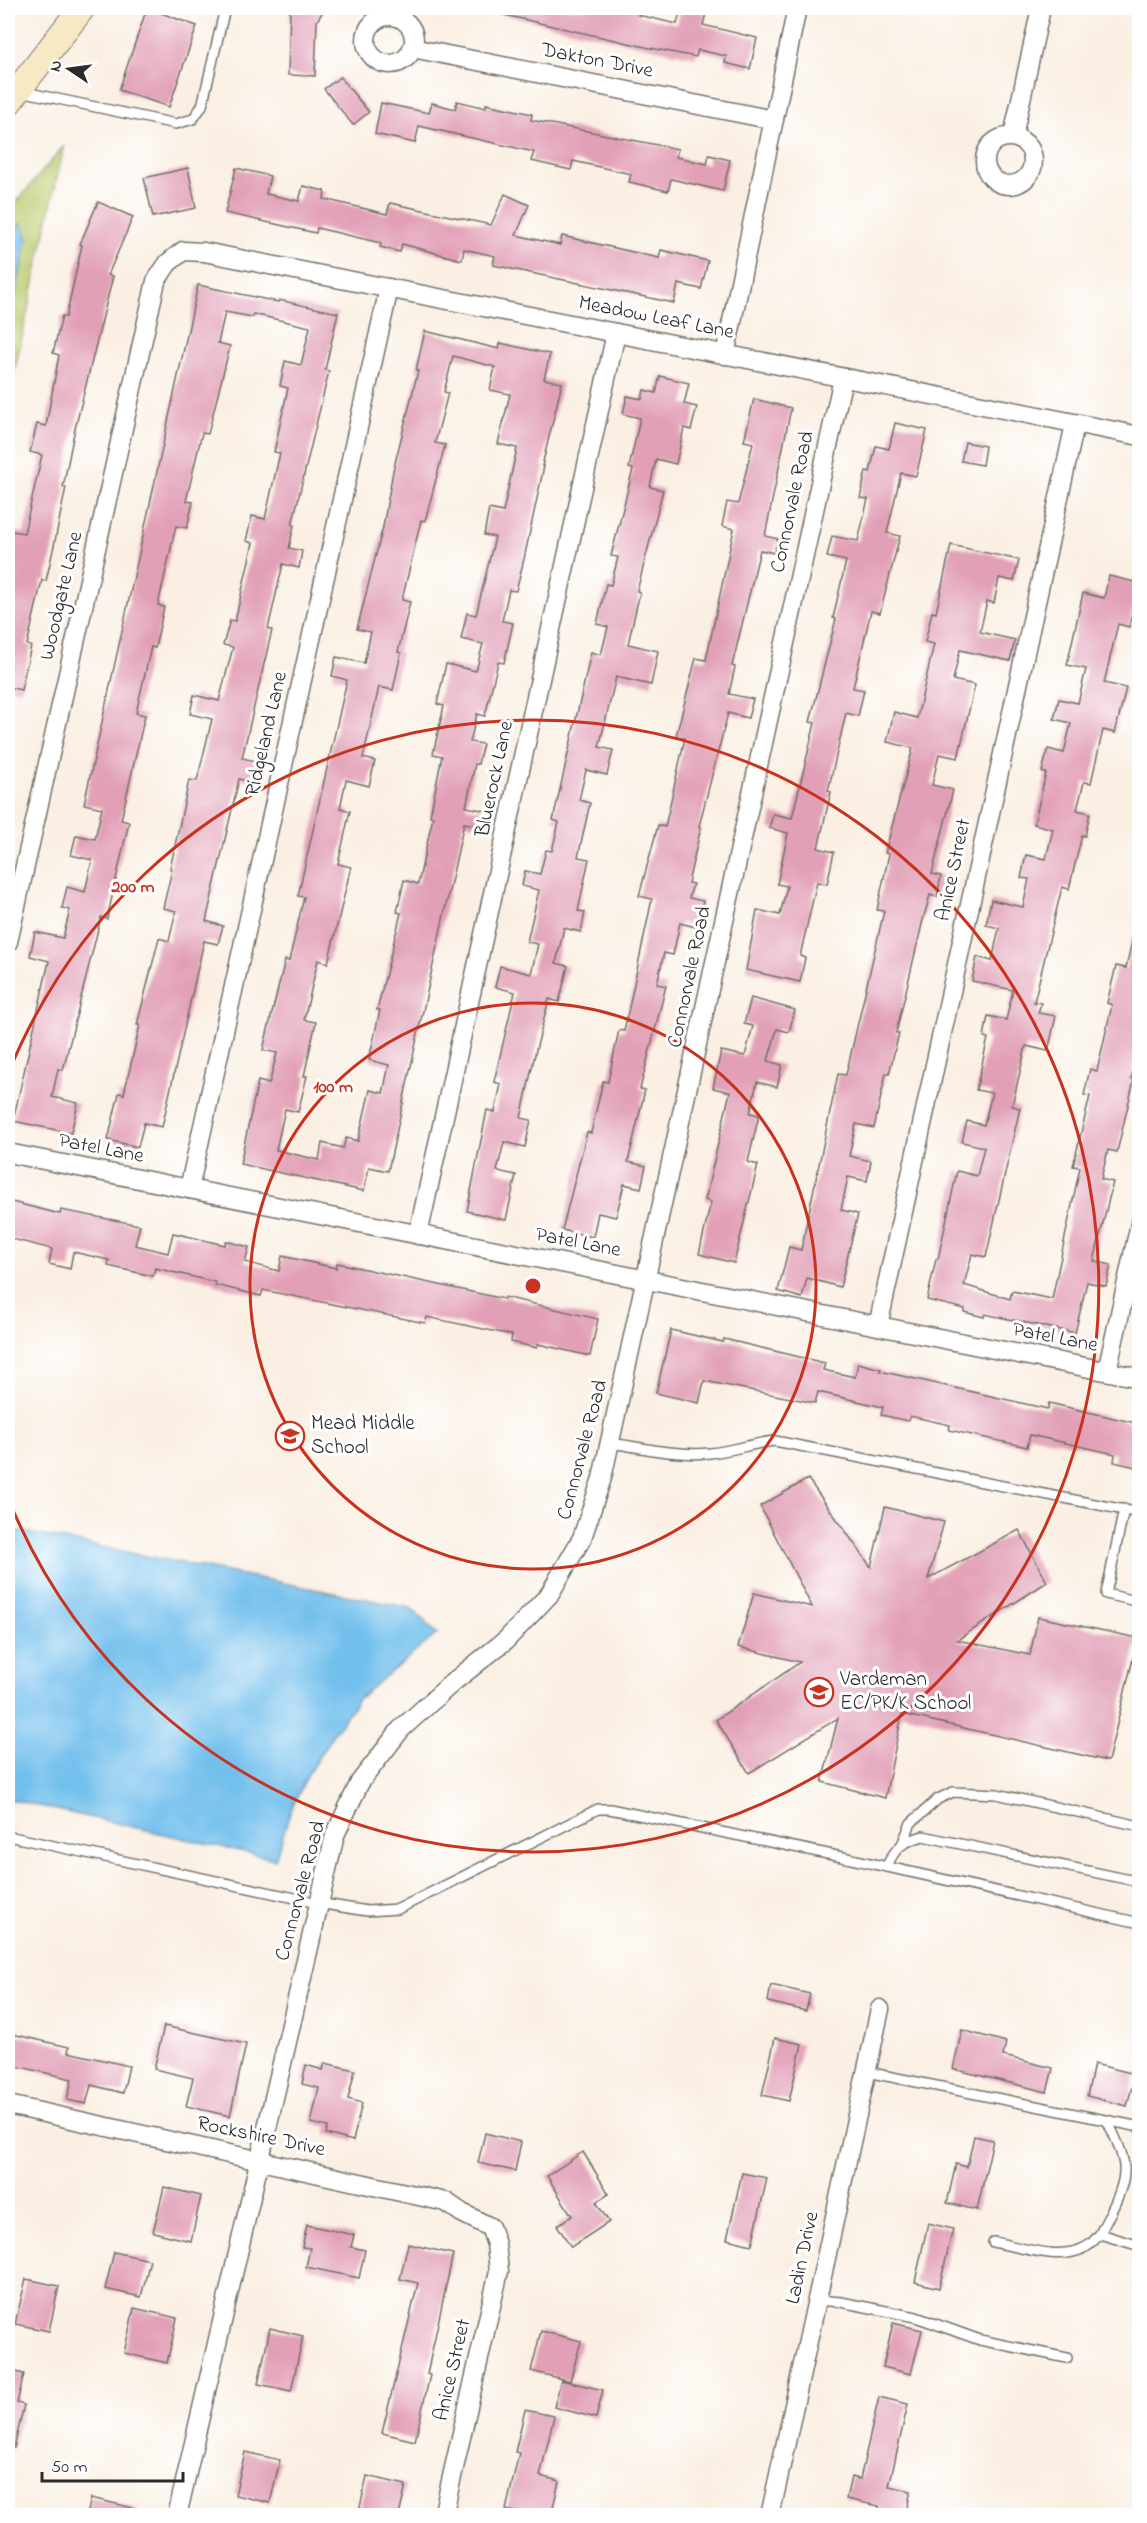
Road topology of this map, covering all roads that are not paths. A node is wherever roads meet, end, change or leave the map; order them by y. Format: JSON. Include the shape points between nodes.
{"nodes":[{"id":1,"x":82,"y":8,"type":"edge"},
{"id":2,"x":225,"y":8,"type":"edge"},
{"id":3,"x":797,"y":8,"type":"edge"},
{"id":4,"x":1041,"y":8,"type":"edge"},
{"id":5,"x":412,"y":48,"type":"dead end"},
{"id":6,"x":13,"y":97,"type":"edge"},
{"id":7,"x":774,"y":120,"type":"junction"},
{"id":8,"x":1013,"y":136,"type":"dead end"},
{"id":9,"x":168,"y":263,"type":"joint"},
{"id":10,"x":389,"y":288,"type":"junction"},
{"id":11,"x":616,"y":333,"type":"junction"},
{"id":12,"x":725,"y":355,"type":"junction"},
{"id":13,"x":843,"y":378,"type":"junction"},
{"id":14,"x":1075,"y":424,"type":"junction"},
{"id":15,"x":1140,"y":436,"type":"edge"},
{"id":16,"x":8,"y":942,"type":"edge"},
{"id":17,"x":8,"y":1153,"type":"edge"},
{"id":18,"x":189,"y":1189,"type":"junction"},
{"id":19,"x":1140,"y":1224,"type":"edge"},
{"id":20,"x":418,"y":1234,"type":"junction"},
{"id":21,"x":647,"y":1280,"type":"junction"},
{"id":22,"x":878,"y":1326,"type":"junction"},
{"id":23,"x":1107,"y":1371,"type":"junction"},
{"id":24,"x":1140,"y":1378,"type":"edge"},
{"id":25,"x":611,"y":1443,"type":"junction"},
{"id":26,"x":1124,"y":1509,"type":"junction"},
{"id":27,"x":1140,"y":1513,"type":"edge"},
{"id":28,"x":1140,"y":1602,"type":"edge"},
{"id":29,"x":1140,"y":1826,"type":"edge"},
{"id":30,"x":8,"y":1836,"type":"edge"},
{"id":31,"x":903,"y":1842,"type":"junction"},
{"id":32,"x":886,"y":1867,"type":"junction"},
{"id":33,"x":1140,"y":1882,"type":"edge"},
{"id":34,"x":318,"y":1903,"type":"junction"},
{"id":35,"x":1140,"y":1923,"type":"edge"},
{"id":36,"x":880,"y":2009,"type":"dead end"},
{"id":37,"x":867,"y":2072,"type":"junction"},
{"id":38,"x":8,"y":2105,"type":"edge"},
{"id":39,"x":1107,"y":2121,"type":"junction"},
{"id":40,"x":1140,"y":2127,"type":"edge"},
{"id":41,"x":258,"y":2160,"type":"junction"},
{"id":42,"x":1100,"y":2234,"type":"junction"},
{"id":43,"x":493,"y":2235,"type":"joint"},
{"id":44,"x":993,"y":2242,"type":"dead end"},
{"id":45,"x":1140,"y":2246,"type":"edge"},
{"id":46,"x":817,"y":2300,"type":"junction"},
{"id":47,"x":1067,"y":2358,"type":"dead end"},
{"id":48,"x":177,"y":2516,"type":"edge"},
{"id":49,"x":443,"y":2516,"type":"edge"},
{"id":50,"x":770,"y":2516,"type":"edge"}],
"edges":[{"from":1,"to":6,"type":"main road"},
{"from":2,"to":6,"type":"lane","via":[[202,106],[193,119],[176,124]]},
{"from":3,"to":7,"type":"street"},
{"from":4,"to":8,"type":"street"},
{"from":5,"to":7,"type":"street","name":"Dakton Drive"},
{"from":7,"to":12,"type":"street"},
{"from":9,"to":10,"type":"street","name":"Meadow Leaf Lane","via":[[183,250],[204,252]]},
{"from":9,"to":16,"type":"street","name":"Woodgate Lane","via":[[156,281]]},
{"from":10,"to":11,"type":"street","name":"Meadow Leaf Lane"},
{"from":10,"to":18,"type":"street","name":"Ridgeland Lane"},
{"from":11,"to":12,"type":"street","name":"Meadow Leaf Lane"},
{"from":11,"to":20,"type":"street","name":"Bluerock Lane"},
{"from":12,"to":13,"type":"street","name":"Meadow Leaf Lane"},
{"from":13,"to":14,"type":"street","name":"Meadow Leaf Lane"},
{"from":13,"to":21,"type":"street","name":"Connorvale Road"},
{"from":14,"to":15,"type":"street","name":"Meadow Leaf Lane"},
{"from":14,"to":22,"type":"street","name":"Anice Street"},
{"from":17,"to":18,"type":"street","name":"Patel Lane"},
{"from":18,"to":20,"type":"street","name":"Patel Lane"},
{"from":19,"to":23,"type":"street"},
{"from":20,"to":21,"type":"street","name":"Patel Lane"},
{"from":21,"to":22,"type":"street","name":"Patel Lane"},
{"from":21,"to":25,"type":"street","name":"Connorvale Road"},
{"from":22,"to":23,"type":"street","name":"Patel Lane"},
{"from":23,"to":24,"type":"street","name":"Patel Lane"},
{"from":25,"to":26,"type":"lane","via":[[682,1454],[712,1453],[775,1441]]},
{"from":25,"to":34,"type":"street","name":"Connorvale Road","via":[[582,1538],[549,1595],[506,1640],[401,1729],[360,1782],[335,1835]]},
{"from":26,"to":27,"type":"lane"},
{"from":26,"to":28,"type":"lane","via":[[1106,1594]]},
{"from":29,"to":31,"type":"lane","via":[[997,1794],[953,1792],[938,1799],[911,1823]]},
{"from":30,"to":34,"type":"lane"},
{"from":31,"to":32,"type":"lane"},
{"from":31,"to":33,"type":"lane","via":[[923,1836]]},
{"from":32,"to":34,"type":"lane","via":[[669,1820],[597,1809],[398,1909],[367,1911]]},
{"from":32,"to":35,"type":"lane"},
{"from":34,"to":41,"type":"street","name":"Connorvale Road","via":[[287,2049]]},
{"from":36,"to":37,"type":"street","name":"Ladin Drive"},
{"from":37,"to":39,"type":"lane"},
{"from":37,"to":46,"type":"street","name":"Ladin Drive"},
{"from":38,"to":41,"type":"street","name":"Rockshire Drive"},
{"from":39,"to":40,"type":"lane"},
{"from":39,"to":42,"type":"lane","via":[[1124,2168]]},
{"from":41,"to":43,"type":"street","name":"Rockshire Drive","via":[[446,2202],[490,2227]]},
{"from":41,"to":48,"type":"street","name":"Connorvale Road"},
{"from":42,"to":44,"type":"lane","via":[[1088,2246],[1066,2253]]},
{"from":42,"to":45,"type":"lane"},
{"from":43,"to":49,"type":"street","name":"Anice Street","via":[[499,2271]]},
{"from":46,"to":47,"type":"lane","via":[[841,2301],[916,2317],[980,2340]]},
{"from":46,"to":50,"type":"street","name":"Ladin Drive"}]}
